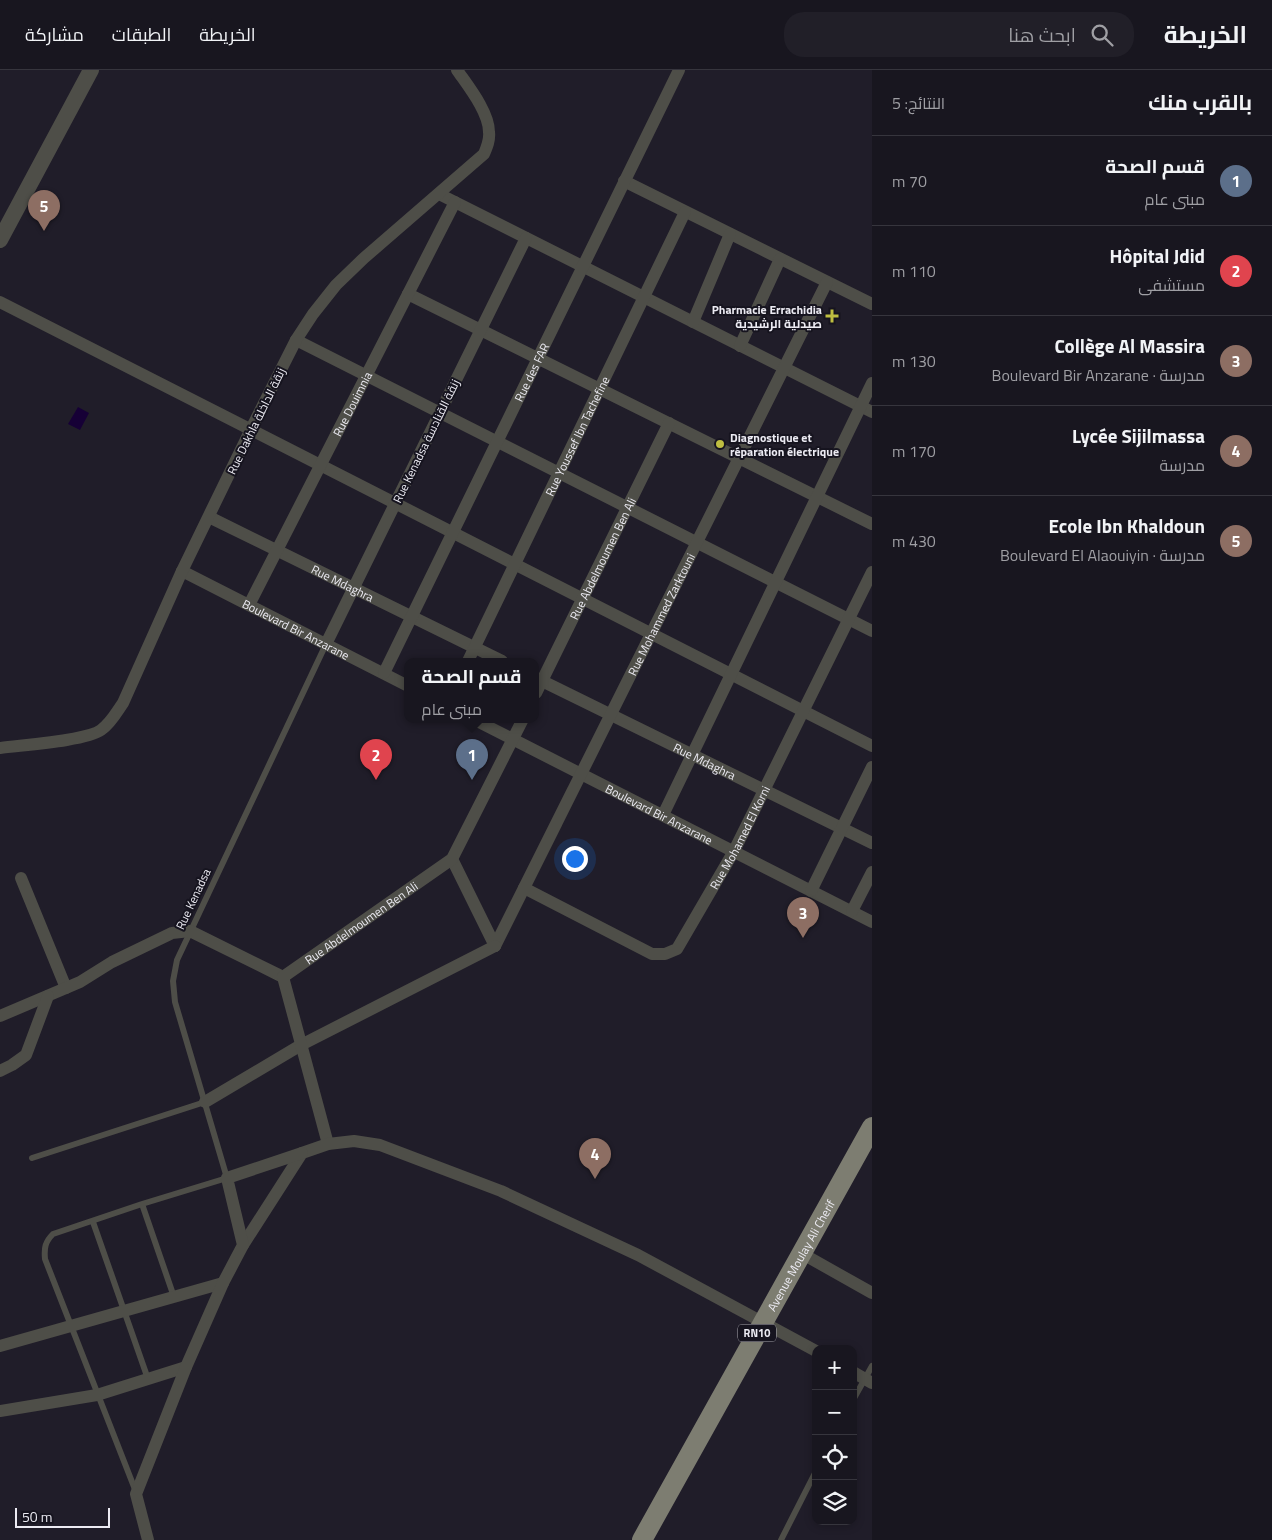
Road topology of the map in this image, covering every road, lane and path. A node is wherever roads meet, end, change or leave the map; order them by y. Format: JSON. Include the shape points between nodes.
{"nodes":[{"id":1,"x":91,"y":70,"type":"edge"},
{"id":2,"x":457,"y":70,"type":"edge"},
{"id":3,"x":679,"y":70,"type":"edge"},
{"id":4,"x":624,"y":182,"type":"junction"},
{"id":5,"x":439,"y":194,"type":"junction"},
{"id":6,"x":455,"y":202,"type":"junction"},
{"id":7,"x":685,"y":212,"type":"junction"},
{"id":8,"x":730,"y":234,"type":"junction"},
{"id":9,"x":526,"y":238,"type":"junction"},
{"id":10,"x":0,"y":240,"type":"edge"},
{"id":11,"x":780,"y":259,"type":"junction"},
{"id":12,"x":583,"y":267,"type":"junction"},
{"id":13,"x":827,"y":282,"type":"junction"},
{"id":14,"x":408,"y":294,"type":"junction"},
{"id":15,"x":644,"y":298,"type":"junction"},
{"id":16,"x":0,"y":302,"type":"edge"},
{"id":17,"x":872,"y":304,"type":"edge"},
{"id":18,"x":693,"y":322,"type":"junction"},
{"id":19,"x":481,"y":330,"type":"junction"},
{"id":20,"x":296,"y":340,"type":"junction"},
{"id":21,"x":740,"y":346,"type":"junction"},
{"id":22,"x":538,"y":358,"type":"junction"},
{"id":23,"x":784,"y":368,"type":"junction"},
{"id":24,"x":366,"y":376,"type":"junction"},
{"id":25,"x":872,"y":383,"type":"edge"},
{"id":26,"x":600,"y":389,"type":"junction"},
{"id":27,"x":866,"y":410,"type":"edge"},
{"id":28,"x":440,"y":413,"type":"junction"},
{"id":29,"x":669,"y":423,"type":"junction"},
{"id":30,"x":251,"y":429,"type":"junction"},
{"id":31,"x":497,"y":442,"type":"junction"},
{"id":32,"x":739,"y":458,"type":"junction"},
{"id":33,"x":321,"y":465,"type":"junction"},
{"id":34,"x":559,"y":473,"type":"junction"},
{"id":35,"x":817,"y":496,"type":"junction"},
{"id":36,"x":396,"y":503,"type":"junction"},
{"id":37,"x":628,"y":508,"type":"junction"},
{"id":38,"x":208,"y":517,"type":"junction"},
{"id":39,"x":872,"y":524,"type":"edge"},
{"id":40,"x":453,"y":532,"type":"junction"},
{"id":41,"x":696,"y":542,"type":"junction"},
{"id":42,"x":277,"y":550,"type":"junction"},
{"id":43,"x":515,"y":564,"type":"junction"},
{"id":44,"x":182,"y":571,"type":"junction"},
{"id":45,"x":872,"y":572,"type":"edge"},
{"id":46,"x":776,"y":582,"type":"junction"},
{"id":47,"x":354,"y":588,"type":"junction"},
{"id":48,"x":582,"y":598,"type":"junction"},
{"id":49,"x":249,"y":605,"type":"junction"},
{"id":50,"x":411,"y":617,"type":"junction"},
{"id":51,"x":849,"y":619,"type":"junction"},
{"id":52,"x":872,"y":631,"type":"edge"},
{"id":53,"x":651,"y":633,"type":"junction"},
{"id":54,"x":326,"y":644,"type":"junction"},
{"id":55,"x":474,"y":648,"type":"junction"},
{"id":56,"x":469,"y":658,"type":"edge"},
{"id":57,"x":496,"y":658,"type":"edge"},
{"id":58,"x":384,"y":673,"type":"junction"},
{"id":59,"x":731,"y":674,"type":"junction"},
{"id":60,"x":539,"y":679,"type":"edge"},
{"id":61,"x":404,"y":684,"type":"edge"},
{"id":62,"x":803,"y":711,"type":"junction"},
{"id":63,"x":610,"y":714,"type":"junction"},
{"id":64,"x":481,"y":723,"type":"edge"},
{"id":65,"x":521,"y":723,"type":"edge"},
{"id":66,"x":513,"y":739,"type":"junction"},
{"id":67,"x":872,"y":746,"type":"edge"},
{"id":68,"x":0,"y":748,"type":"edge"},
{"id":69,"x":693,"y":755,"type":"junction"},
{"id":70,"x":872,"y":767,"type":"edge"},
{"id":71,"x":581,"y":774,"type":"junction"},
{"id":72,"x":764,"y":790,"type":"junction"},
{"id":73,"x":663,"y":815,"type":"junction"},
{"id":74,"x":842,"y":828,"type":"junction"},
{"id":75,"x":872,"y":843,"type":"edge"},
{"id":76,"x":734,"y":851,"type":"junction"},
{"id":77,"x":452,"y":859,"type":"junction"},
{"id":78,"x":872,"y":872,"type":"edge"},
{"id":79,"x":21,"y":878,"type":"dead end"},
{"id":80,"x":524,"y":888,"type":"junction"},
{"id":81,"x":811,"y":891,"type":"junction"},
{"id":82,"x":852,"y":911,"type":"junction"},
{"id":83,"x":872,"y":922,"type":"edge"},
{"id":84,"x":190,"y":931,"type":"junction"},
{"id":85,"x":495,"y":946,"type":"junction"},
{"id":86,"x":282,"y":978,"type":"junction"},
{"id":87,"x":66,"y":988,"type":"junction"},
{"id":88,"x":48,"y":996,"type":"junction"},
{"id":89,"x":0,"y":1016,"type":"edge"},
{"id":90,"x":301,"y":1045,"type":"junction"},
{"id":91,"x":0,"y":1071,"type":"edge"},
{"id":92,"x":205,"y":1102,"type":"junction"},
{"id":93,"x":872,"y":1127,"type":"edge"},
{"id":94,"x":328,"y":1144,"type":"junction"},
{"id":95,"x":302,"y":1153,"type":"junction"},
{"id":96,"x":32,"y":1158,"type":"dead end"},
{"id":97,"x":227,"y":1178,"type":"junction"},
{"id":98,"x":142,"y":1204,"type":"junction"},
{"id":99,"x":93,"y":1222,"type":"junction"},
{"id":100,"x":243,"y":1245,"type":"junction"},
{"id":101,"x":801,"y":1253,"type":"junction"},
{"id":102,"x":223,"y":1283,"type":"junction"},
{"id":103,"x":872,"y":1293,"type":"edge"},
{"id":104,"x":174,"y":1297,"type":"junction"},
{"id":105,"x":124,"y":1312,"type":"junction"},
{"id":106,"x":763,"y":1322,"type":"junction"},
{"id":107,"x":71,"y":1326,"type":"junction"},
{"id":108,"x":0,"y":1346,"type":"edge"},
{"id":109,"x":812,"y":1349,"type":"edge"},
{"id":110,"x":872,"y":1366,"type":"edge"},
{"id":111,"x":186,"y":1367,"type":"junction"},
{"id":112,"x":857,"y":1374,"type":"edge"},
{"id":113,"x":148,"y":1379,"type":"junction"},
{"id":114,"x":868,"y":1381,"type":"edge"},
{"id":115,"x":97,"y":1395,"type":"junction"},
{"id":116,"x":857,"y":1395,"type":"edge"},
{"id":117,"x":0,"y":1411,"type":"edge"},
{"id":118,"x":812,"y":1479,"type":"edge"},
{"id":119,"x":136,"y":1494,"type":"junction"},
{"id":120,"x":148,"y":1540,"type":"edge"},
{"id":121,"x":642,"y":1540,"type":"edge"},
{"id":122,"x":780,"y":1540,"type":"edge"}],
"edges":[{"from":1,"to":10,"type":"street"},
{"from":2,"to":5,"type":"street","name":"Rue Dakhla زنقة الداخلة","via":[[482,108],[490,130],[489,143],[484,154]]},
{"from":3,"to":4,"type":"street","name":"Rue des FAR"},
{"from":4,"to":7,"type":"street"},
{"from":4,"to":12,"type":"street","name":"Rue des FAR"},
{"from":5,"to":6,"type":"street"},
{"from":5,"to":20,"type":"street","name":"Rue Dakhla زنقة الداخلة","via":[[336,285]]},
{"from":6,"to":9,"type":"street"},
{"from":6,"to":14,"type":"street","name":"Rue Douimnia"},
{"from":7,"to":8,"type":"street"},
{"from":7,"to":15,"type":"street","name":"Rue Youssef Ibn Tachefine"},
{"from":8,"to":11,"type":"street"},
{"from":8,"to":18,"type":"street"},
{"from":9,"to":12,"type":"street"},
{"from":9,"to":19,"type":"street","name":"Rue Kenadsa زنقة القنادسة"},
{"from":11,"to":13,"type":"street"},
{"from":11,"to":21,"type":"street"},
{"from":12,"to":15,"type":"street"},
{"from":12,"to":22,"type":"street","name":"Rue des FAR"},
{"from":13,"to":17,"type":"street"},
{"from":13,"to":23,"type":"street","name":"Rue Mohammed Zarktouni"},
{"from":14,"to":19,"type":"street"},
{"from":14,"to":24,"type":"street","name":"Rue Douimnia"},
{"from":15,"to":18,"type":"street"},
{"from":15,"to":26,"type":"street","name":"Rue Youssef Ibn Tachefine"},
{"from":16,"to":30,"type":"street"},
{"from":18,"to":21,"type":"street"},
{"from":19,"to":22,"type":"street"},
{"from":19,"to":28,"type":"street","name":"Rue Kenadsa زنقة القنادسة"},
{"from":20,"to":24,"type":"street"},
{"from":20,"to":30,"type":"street","name":"Rue Dakhla زنقة الداخلة"},
{"from":21,"to":23,"type":"street"},
{"from":22,"to":26,"type":"street"},
{"from":22,"to":31,"type":"street","name":"Rue des FAR"},
{"from":23,"to":27,"type":"street"},
{"from":23,"to":32,"type":"street","name":"Rue Mohammed Zarktouni"},
{"from":24,"to":28,"type":"street"},
{"from":24,"to":33,"type":"street","name":"Rue Douimnia"},
{"from":25,"to":27,"type":"street"},
{"from":26,"to":29,"type":"street"},
{"from":26,"to":34,"type":"street","name":"Rue Youssef Ibn Tachefine"},
{"from":27,"to":35,"type":"street"},
{"from":28,"to":31,"type":"street"},
{"from":28,"to":36,"type":"street","name":"Rue Kenadsa زنقة القنادسة"},
{"from":29,"to":32,"type":"street"},
{"from":29,"to":37,"type":"street","name":"Rue Abdelmoumen Ben Ali"},
{"from":30,"to":33,"type":"street"},
{"from":30,"to":38,"type":"street","name":"Rue Dakhla زنقة الداخلة"},
{"from":31,"to":34,"type":"street"},
{"from":31,"to":40,"type":"street","name":"Rue des FAR"},
{"from":32,"to":35,"type":"street"},
{"from":32,"to":41,"type":"street","name":"Rue Mohammed Zarktouni"},
{"from":33,"to":36,"type":"street"},
{"from":33,"to":42,"type":"street","name":"Rue Douimnia"},
{"from":34,"to":37,"type":"street"},
{"from":34,"to":43,"type":"street","name":"Rue Youssef Ibn Tachefine"},
{"from":35,"to":39,"type":"street"},
{"from":35,"to":46,"type":"street"},
{"from":36,"to":40,"type":"street"},
{"from":36,"to":47,"type":"street","name":"Rue Kenadsa زنقة القنادسة"},
{"from":37,"to":41,"type":"street"},
{"from":37,"to":48,"type":"street","name":"Rue Abdelmoumen Ben Ali"},
{"from":38,"to":42,"type":"street","name":"Rue Mdaghra"},
{"from":38,"to":44,"type":"street","name":"Rue Dakhla زنقة الداخلة"},
{"from":40,"to":43,"type":"street"},
{"from":40,"to":50,"type":"street","name":"Rue des FAR"},
{"from":41,"to":46,"type":"street"},
{"from":41,"to":53,"type":"street","name":"Rue Mohammed Zarktouni"},
{"from":42,"to":47,"type":"street","name":"Rue Mdaghra"},
{"from":42,"to":49,"type":"street","name":"Rue Douimnia"},
{"from":43,"to":48,"type":"street"},
{"from":43,"to":55,"type":"street","name":"Rue Youssef Ibn Tachefine"},
{"from":44,"to":49,"type":"street","name":"Boulevard Bir Anzarane"},
{"from":44,"to":68,"type":"street","name":"Rue Dakhla زنقة الداخلة","via":[[112,721],[99,732],[78,738]]},
{"from":45,"to":51,"type":"street","name":"Rue Mohamed El Korni"},
{"from":46,"to":51,"type":"street"},
{"from":46,"to":59,"type":"street"},
{"from":47,"to":50,"type":"street","name":"Rue Mdaghra"},
{"from":47,"to":54,"type":"street","name":"Rue Kenadsa زنقة القنادسة"},
{"from":48,"to":53,"type":"street"},
{"from":48,"to":60,"type":"street","name":"Rue Abdelmoumen Ben Ali"},
{"from":49,"to":54,"type":"street","name":"Boulevard Bir Anzarane"},
{"from":50,"to":55,"type":"street","name":"Rue Mdaghra"},
{"from":50,"to":58,"type":"street","name":"Rue des FAR"},
{"from":51,"to":52,"type":"street"},
{"from":51,"to":62,"type":"street","name":"Rue Mohamed El Korni"},
{"from":53,"to":59,"type":"street"},
{"from":53,"to":63,"type":"street","name":"Rue Mohammed Zarktouni"},
{"from":54,"to":58,"type":"street","name":"Boulevard Bir Anzarane"},
{"from":54,"to":84,"type":"lane","name":"Rue Kenadsa"},
{"from":55,"to":56,"type":"street","name":"Rue Youssef Ibn Tachefine"},
{"from":55,"to":57,"type":"street","name":"Rue Mdaghra"},
{"from":58,"to":61,"type":"street","name":"Boulevard Bir Anzarane"},
{"from":59,"to":62,"type":"street"},
{"from":59,"to":69,"type":"street"},
{"from":60,"to":63,"type":"street","name":"Rue Mdaghra"},
{"from":62,"to":67,"type":"street"},
{"from":62,"to":72,"type":"street","name":"Rue Mohamed El Korni"},
{"from":63,"to":69,"type":"street","name":"Rue Mdaghra"},
{"from":63,"to":71,"type":"street","name":"Rue Mohammed Zarktouni"},
{"from":64,"to":66,"type":"street","name":"Boulevard Bir Anzarane"},
{"from":65,"to":66,"type":"street","name":"Rue Abdelmoumen Ben Ali"},
{"from":66,"to":71,"type":"street","name":"Boulevard Bir Anzarane"},
{"from":66,"to":77,"type":"street","name":"Rue Abdelmoumen Ben Ali"},
{"from":69,"to":72,"type":"street","name":"Rue Mdaghra"},
{"from":69,"to":73,"type":"street"},
{"from":70,"to":74,"type":"street"},
{"from":71,"to":73,"type":"street","name":"Boulevard Bir Anzarane"},
{"from":71,"to":80,"type":"street","name":"Rue Mohammed Zarktouni"},
{"from":72,"to":74,"type":"street","name":"Rue Mdaghra"},
{"from":72,"to":76,"type":"street","name":"Rue Mohamed El Korni"},
{"from":73,"to":76,"type":"street","name":"Boulevard Bir Anzarane"},
{"from":74,"to":75,"type":"street","name":"Rue Mdaghra"},
{"from":74,"to":81,"type":"street"},
{"from":76,"to":80,"type":"street","name":"Rue Mohamed El Korni","via":[[677,949],[665,954],[652,954]]},
{"from":76,"to":81,"type":"street","name":"Boulevard Bir Anzarane"},
{"from":77,"to":85,"type":"street"},
{"from":77,"to":86,"type":"street","name":"Rue Abdelmoumen Ben Ali"},
{"from":78,"to":82,"type":"street"},
{"from":79,"to":87,"type":"street"},
{"from":80,"to":85,"type":"street","name":"Rue Mohammed Zarktouni"},
{"from":81,"to":82,"type":"street","name":"Boulevard Bir Anzarane"},
{"from":82,"to":83,"type":"street","name":"Boulevard Bir Anzarane"},
{"from":84,"to":86,"type":"street"},
{"from":84,"to":87,"type":"street","via":[[172,933],[156,940]]},
{"from":84,"to":92,"type":"lane","name":"Rue Kenadsa","via":[[177,960],[173,981],[175,1002]]},
{"from":85,"to":90,"type":"street"},
{"from":86,"to":90,"type":"street"},
{"from":87,"to":88,"type":"street"},
{"from":88,"to":89,"type":"street"},
{"from":88,"to":91,"type":"street","via":[[26,1055]]},
{"from":90,"to":92,"type":"street"},
{"from":90,"to":94,"type":"street"},
{"from":92,"to":96,"type":"lane"},
{"from":92,"to":97,"type":"lane","name":"Rue Kenadsa"},
{"from":93,"to":101,"type":"main road","name":"Avenue Moulay Ali Cherif","number":"RN10"},
{"from":94,"to":95,"type":"street"},
{"from":94,"to":106,"type":"street","via":[[354,1141],[380,1145],[501,1192],[638,1255]]},
{"from":95,"to":97,"type":"street"},
{"from":95,"to":100,"type":"street"},
{"from":97,"to":98,"type":"lane"},
{"from":97,"to":100,"type":"street"},
{"from":98,"to":99,"type":"lane"},
{"from":98,"to":104,"type":"lane"},
{"from":99,"to":105,"type":"lane"},
{"from":99,"to":107,"type":"lane","via":[[53,1234],[44,1249]]},
{"from":100,"to":102,"type":"street"},
{"from":101,"to":103,"type":"street"},
{"from":101,"to":106,"type":"main road","name":"Avenue Moulay Ali Cherif","number":"RN10"},
{"from":102,"to":104,"type":"street"},
{"from":102,"to":111,"type":"street"},
{"from":104,"to":105,"type":"street"},
{"from":105,"to":107,"type":"street"},
{"from":105,"to":113,"type":"lane"},
{"from":106,"to":109,"type":"street"},
{"from":106,"to":121,"type":"main road","name":"Avenue Moulay Ali Cherif","number":"RN10"},
{"from":107,"to":108,"type":"street"},
{"from":107,"to":115,"type":"lane"},
{"from":110,"to":114,"type":"lane"},
{"from":111,"to":113,"type":"street"},
{"from":111,"to":119,"type":"street"},
{"from":112,"to":114,"type":"street"},
{"from":113,"to":115,"type":"street"},
{"from":114,"to":116,"type":"lane"},
{"from":115,"to":117,"type":"street"},
{"from":115,"to":119,"type":"lane"},
{"from":118,"to":122,"type":"lane"},
{"from":119,"to":120,"type":"street"}]}
